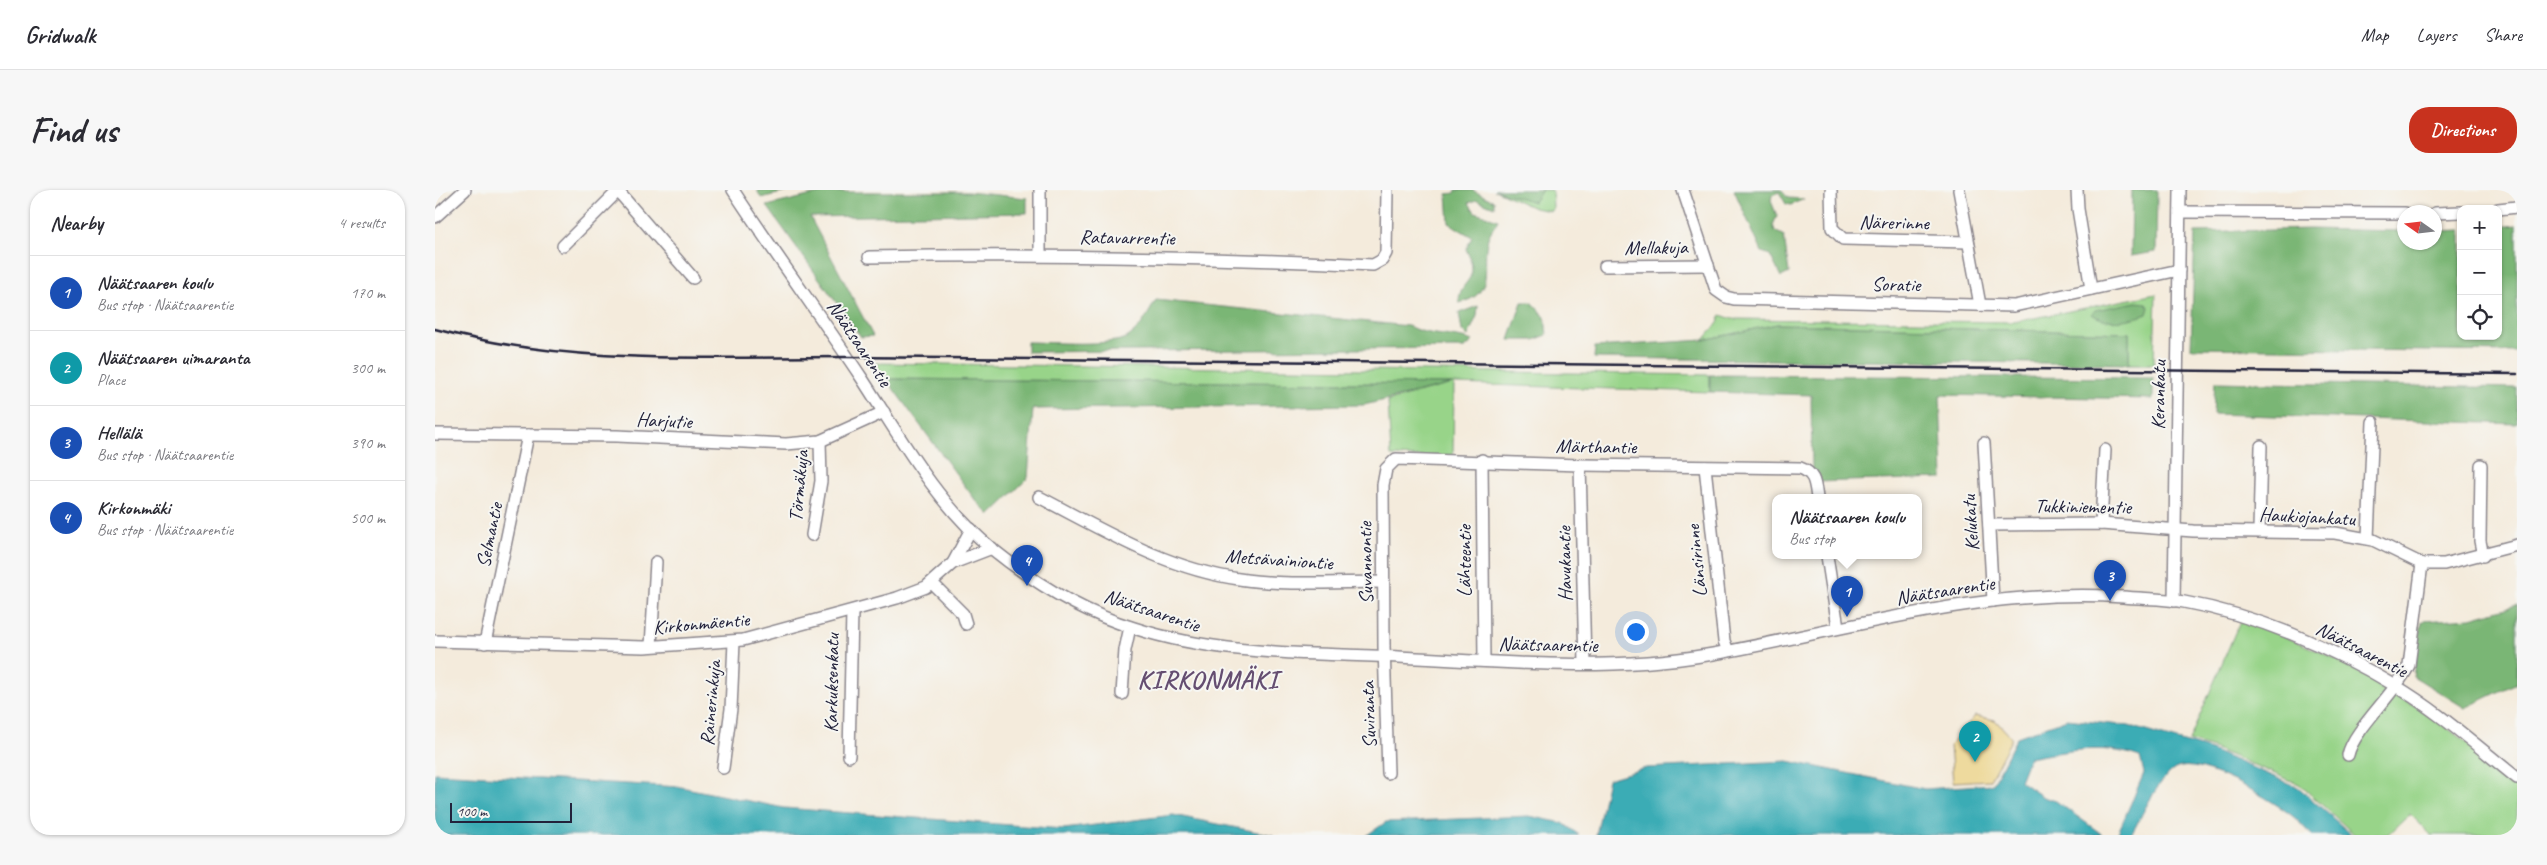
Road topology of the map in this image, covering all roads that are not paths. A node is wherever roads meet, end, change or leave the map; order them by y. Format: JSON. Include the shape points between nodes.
{"nodes":[{"id":1,"x":465,"y":190,"type":"edge"},
{"id":2,"x":1040,"y":190,"type":"edge"},
{"id":3,"x":1387,"y":190,"type":"edge"},
{"id":4,"x":1683,"y":190,"type":"edge"},
{"id":5,"x":1831,"y":190,"type":"edge"},
{"id":6,"x":1959,"y":190,"type":"edge"},
{"id":7,"x":2077,"y":190,"type":"edge"},
{"id":8,"x":2180,"y":190,"type":"edge"},
{"id":9,"x":618,"y":191,"type":"edge"},
{"id":10,"x":738,"y":192,"type":"edge"},
{"id":11,"x":2517,"y":207,"type":"edge"},
{"id":12,"x":2502,"y":209,"type":"edge"},
{"id":13,"x":2180,"y":212,"type":"junction"},
{"id":14,"x":2442,"y":212,"type":"edge"},
{"id":15,"x":2457,"y":212,"type":"edge"},
{"id":16,"x":2397,"y":213,"type":"edge"},
{"id":17,"x":435,"y":217,"type":"edge"},
{"id":18,"x":1968,"y":242,"type":"junction"},
{"id":19,"x":563,"y":246,"type":"dead end"},
{"id":20,"x":1039,"y":254,"type":"junction"},
{"id":21,"x":869,"y":257,"type":"dead end"},
{"id":22,"x":1708,"y":265,"type":"junction"},
{"id":23,"x":1605,"y":266,"type":"dead end"},
{"id":24,"x":2179,"y":270,"type":"junction"},
{"id":25,"x":693,"y":278,"type":"dead end"},
{"id":26,"x":2091,"y":289,"type":"junction"},
{"id":27,"x":1980,"y":305,"type":"junction"},
{"id":28,"x":884,"y":412,"type":"junction"},
{"id":29,"x":2373,"y":422,"type":"dead end"},
{"id":30,"x":435,"y":434,"type":"edge"},
{"id":31,"x":528,"y":435,"type":"junction"},
{"id":32,"x":820,"y":441,"type":"junction"},
{"id":33,"x":1983,"y":443,"type":"dead end"},
{"id":34,"x":2261,"y":446,"type":"dead end"},
{"id":35,"x":2105,"y":450,"type":"dead end"},
{"id":36,"x":1482,"y":460,"type":"junction"},
{"id":37,"x":1580,"y":465,"type":"junction"},
{"id":38,"x":2481,"y":465,"type":"dead end"},
{"id":39,"x":1705,"y":466,"type":"junction"},
{"id":40,"x":1386,"y":469,"type":"joint"},
{"id":41,"x":1816,"y":494,"type":"edge"},
{"id":42,"x":1039,"y":497,"type":"dead end"},
{"id":43,"x":2101,"y":524,"type":"junction"},
{"id":44,"x":1989,"y":526,"type":"junction"},
{"id":45,"x":2176,"y":528,"type":"junction"},
{"id":46,"x":971,"y":529,"type":"junction"},
{"id":47,"x":2259,"y":531,"type":"junction"},
{"id":48,"x":812,"y":535,"type":"dead end"},
{"id":49,"x":2368,"y":538,"type":"junction"},
{"id":50,"x":2517,"y":545,"type":"edge"},
{"id":51,"x":992,"y":548,"type":"junction"},
{"id":52,"x":2483,"y":556,"type":"junction"},
{"id":53,"x":1827,"y":559,"type":"edge"},
{"id":54,"x":656,"y":562,"type":"dead end"},
{"id":55,"x":953,"y":563,"type":"junction"},
{"id":56,"x":2422,"y":564,"type":"junction"},
{"id":57,"x":1385,"y":582,"type":"junction"},
{"id":58,"x":932,"y":583,"type":"junction"},
{"id":59,"x":1993,"y":600,"type":"junction"},
{"id":60,"x":2173,"y":600,"type":"junction"},
{"id":61,"x":852,"y":611,"type":"junction"},
{"id":62,"x":966,"y":624,"type":"dead end"},
{"id":63,"x":1131,"y":627,"type":"junction"},
{"id":64,"x":1838,"y":627,"type":"junction"},
{"id":65,"x":435,"y":641,"type":"edge"},
{"id":66,"x":734,"y":642,"type":"junction"},
{"id":67,"x":485,"y":643,"type":"junction"},
{"id":68,"x":651,"y":646,"type":"junction"},
{"id":69,"x":1728,"y":651,"type":"junction"},
{"id":70,"x":1384,"y":657,"type":"junction"},
{"id":71,"x":1484,"y":662,"type":"junction"},
{"id":72,"x":1585,"y":663,"type":"junction"},
{"id":73,"x":2397,"y":686,"type":"junction"},
{"id":74,"x":1122,"y":694,"type":"dead end"},
{"id":75,"x":2348,"y":755,"type":"dead end"},
{"id":76,"x":849,"y":756,"type":"dead end"},
{"id":77,"x":723,"y":768,"type":"dead end"},
{"id":78,"x":1388,"y":773,"type":"dead end"},
{"id":79,"x":2517,"y":778,"type":"edge"}],
"edges":[{"from":1,"to":17,"type":"street"},
{"from":2,"to":20,"type":"street"},
{"from":3,"to":20,"type":"street","name":"Ratavarrentie","via":[[1386,253],[1373,265],[1215,260],[1189,256]]},
{"from":4,"to":22,"type":"street","name":"Soratie"},
{"from":5,"to":18,"type":"street","name":"Närerinne","via":[[1832,228],[1843,239]]},
{"from":6,"to":18,"type":"street"},
{"from":7,"to":26,"type":"street"},
{"from":8,"to":13,"type":"street","name":"Kerankatu"},
{"from":9,"to":19,"type":"street"},
{"from":9,"to":25,"type":"street"},
{"from":10,"to":28,"type":"street","name":"Näätsaarentie"},
{"from":11,"to":12,"type":"street"},
{"from":13,"to":16,"type":"street"},
{"from":13,"to":24,"type":"street","name":"Kerankatu"},
{"from":14,"to":15,"type":"street"},
{"from":18,"to":27,"type":"street"},
{"from":20,"to":21,"type":"street","name":"Ratavarrentie"},
{"from":22,"to":23,"type":"street","name":"Mellakuja"},
{"from":22,"to":27,"type":"street","name":"Soratie","via":[[1716,290],[1734,299]]},
{"from":24,"to":26,"type":"street","name":"Soratie"},
{"from":24,"to":45,"type":"street","name":"Kerankatu"},
{"from":26,"to":27,"type":"street","name":"Soratie","via":[[2014,306]]},
{"from":28,"to":32,"type":"street","name":"Harjutie"},
{"from":28,"to":46,"type":"street","name":"Näätsaarentie","via":[[929,477]]},
{"from":29,"to":49,"type":"street"},
{"from":30,"to":31,"type":"street","name":"Harjutie"},
{"from":31,"to":32,"type":"street","name":"Harjutie","via":[[786,444]]},
{"from":31,"to":67,"type":"street","name":"Selmantie"},
{"from":32,"to":48,"type":"street","name":"Törmäkuja","via":[[821,481]]},
{"from":33,"to":44,"type":"street","name":"Kelukatu"},
{"from":34,"to":47,"type":"street"},
{"from":35,"to":43,"type":"street"},
{"from":36,"to":37,"type":"street","name":"Märthantie"},
{"from":36,"to":40,"type":"street","name":"Märthantie","via":[[1396,458]]},
{"from":36,"to":71,"type":"street","name":"Lähteentie"},
{"from":37,"to":39,"type":"street","name":"Märthantie"},
{"from":37,"to":72,"type":"street","name":"Havukantie"},
{"from":38,"to":52,"type":"street","via":[[2480,541]]},
{"from":39,"to":41,"type":"street","name":"Märthantie","via":[[1808,470],[1814,477]]},
{"from":39,"to":69,"type":"street","name":"Länsirinne","via":[[1724,641]]},
{"from":40,"to":57,"type":"street","name":"Suvannontie","via":[[1383,486]]},
{"from":42,"to":57,"type":"street","name":"Metsävainiontie","via":[[1144,552],[1198,570],[1248,580]]},
{"from":43,"to":44,"type":"street","name":"Tukkiniementie"},
{"from":43,"to":45,"type":"street","name":"Tukkiniementie"},
{"from":44,"to":59,"type":"street","name":"Kelukatu"},
{"from":45,"to":47,"type":"street","name":"Haukiojankatu"},
{"from":45,"to":60,"type":"street","name":"Kerankatu"},
{"from":46,"to":51,"type":"street","name":"Näätsaarentie"},
{"from":46,"to":55,"type":"street","name":"Kirkonmäentie"},
{"from":47,"to":49,"type":"street","name":"Haukiojankatu","via":[[2335,533]]},
{"from":49,"to":56,"type":"street","name":"Haukiojankatu"},
{"from":50,"to":52,"type":"street","name":"Haukiojankatu"},
{"from":51,"to":55,"type":"street","name":"Kirkonmäentie"},
{"from":51,"to":63,"type":"street","name":"Näätsaarentie","via":[[1074,603]]},
{"from":52,"to":56,"type":"street","name":"Haukiojankatu","via":[[2444,564]]},
{"from":53,"to":64,"type":"street"},
{"from":54,"to":68,"type":"street"},
{"from":55,"to":58,"type":"street","name":"Kirkonmäentie"},
{"from":56,"to":73,"type":"street","via":[[2409,665]]},
{"from":57,"to":70,"type":"street","name":"Suvannontie"},
{"from":58,"to":61,"type":"street","name":"Kirkonmäentie","via":[[897,598]]},
{"from":58,"to":62,"type":"street","via":[[963,614]]},
{"from":59,"to":60,"type":"street","name":"Näätsaarentie","via":[[2054,595]]},
{"from":59,"to":64,"type":"street","name":"Näätsaarentie"},
{"from":60,"to":73,"type":"street","name":"Näätsaarentie","via":[[2213,608],[2273,628]]},
{"from":61,"to":66,"type":"street","name":"Kirkonmäentie"},
{"from":61,"to":76,"type":"street","name":"Karkuksenkatu"},
{"from":63,"to":70,"type":"street","name":"Näätsaarentie","via":[[1206,647]]},
{"from":63,"to":74,"type":"street","via":[[1125,650]]},
{"from":64,"to":69,"type":"street","name":"Näätsaarentie"},
{"from":65,"to":67,"type":"street","name":"Kirkonmäentie"},
{"from":66,"to":68,"type":"street","name":"Kirkonmäentie"},
{"from":66,"to":77,"type":"street","name":"Rainerinkuja","via":[[731,708]]},
{"from":67,"to":68,"type":"street","name":"Kirkonmäentie"},
{"from":69,"to":72,"type":"street","name":"Näätsaarentie","via":[[1653,662]]},
{"from":70,"to":71,"type":"street","name":"Näätsaarentie"},
{"from":70,"to":78,"type":"street","name":"Suviranta"},
{"from":71,"to":72,"type":"street","name":"Näätsaarentie"},
{"from":73,"to":75,"type":"street","via":[[2355,740]]},
{"from":73,"to":79,"type":"street","name":"Näätsaarentie"}]}
